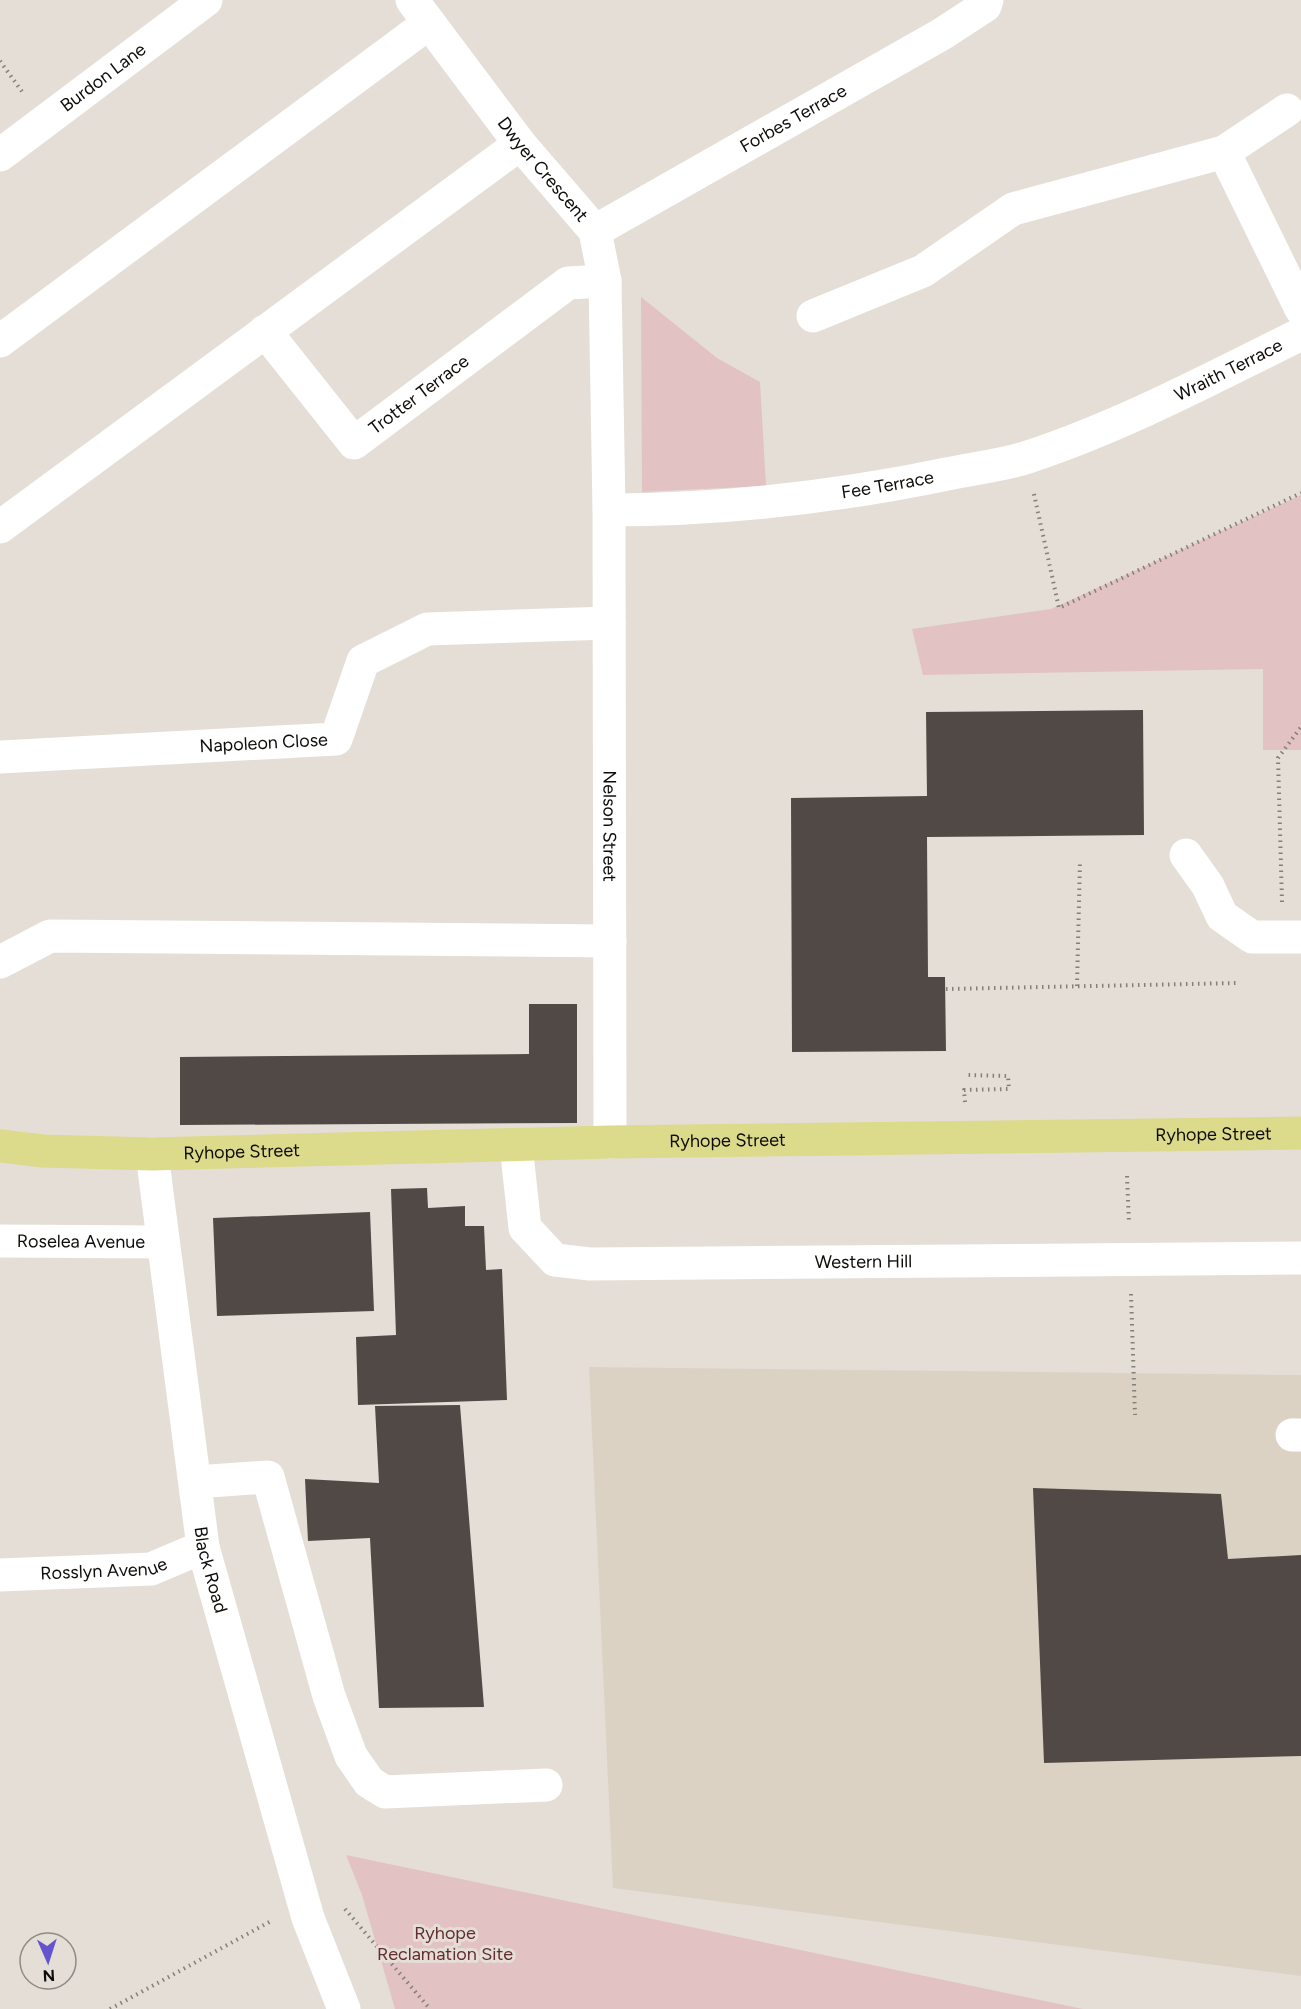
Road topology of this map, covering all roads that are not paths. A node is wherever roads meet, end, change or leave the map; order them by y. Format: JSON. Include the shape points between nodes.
{"nodes":[{"id":1,"x":206,"y":0,"type":"edge"},
{"id":2,"x":994,"y":2,"type":"edge"},
{"id":3,"x":420,"y":11,"type":"edge"},
{"id":4,"x":1287,"y":111,"type":"dead end"},
{"id":5,"x":520,"y":144,"type":"junction"},
{"id":6,"x":1224,"y":152,"type":"junction"},
{"id":7,"x":0,"y":155,"type":"edge"},
{"id":8,"x":595,"y":231,"type":"junction"},
{"id":9,"x":605,"y":281,"type":"junction"},
{"id":10,"x":1301,"y":309,"type":"edge"},
{"id":11,"x":813,"y":316,"type":"dead end"},
{"id":12,"x":265,"y":332,"type":"junction"},
{"id":13,"x":1301,"y":334,"type":"edge"},
{"id":14,"x":0,"y":341,"type":"edge"},
{"id":15,"x":1155,"y":406,"type":"joint"},
{"id":16,"x":609,"y":510,"type":"junction"},
{"id":17,"x":0,"y":527,"type":"edge"},
{"id":18,"x":609,"y":623,"type":"junction"},
{"id":19,"x":0,"y":757,"type":"edge"},
{"id":20,"x":1186,"y":855,"type":"dead end"},
{"id":21,"x":1292,"y":937,"type":"edge"},
{"id":22,"x":610,"y":942,"type":"junction"},
{"id":23,"x":0,"y":962,"type":"edge"},
{"id":24,"x":1301,"y":1133,"type":"edge"},
{"id":25,"x":610,"y":1142,"type":"junction"},
{"id":26,"x":516,"y":1145,"type":"junction"},
{"id":27,"x":0,"y":1146,"type":"edge"},
{"id":28,"x":152,"y":1154,"type":"junction"},
{"id":29,"x":0,"y":1241,"type":"edge"},
{"id":30,"x":162,"y":1242,"type":"junction"},
{"id":31,"x":1301,"y":1258,"type":"edge"},
{"id":32,"x":195,"y":1482,"type":"junction"},
{"id":33,"x":203,"y":1547,"type":"junction"},
{"id":34,"x":0,"y":1575,"type":"edge"},
{"id":35,"x":546,"y":1785,"type":"dead end"},
{"id":36,"x":344,"y":2009,"type":"edge"}],
"edges":[{"from":1,"to":7,"type":"street","name":"Burdon Lane"},
{"from":2,"to":8,"type":"street","name":"Forbes Terrace"},
{"from":3,"to":5,"type":"street","name":"Dwyer Crescent"},
{"from":3,"to":14,"type":"street"},
{"from":4,"to":6,"type":"street"},
{"from":5,"to":8,"type":"street","name":"Dwyer Crescent"},
{"from":5,"to":12,"type":"street"},
{"from":6,"to":10,"type":"street"},
{"from":6,"to":11,"type":"street","via":[[1013,209],[923,271]]},
{"from":8,"to":9,"type":"street","name":"Dwyer Crescent"},
{"from":9,"to":12,"type":"street","name":"Trotter Terrace","via":[[568,283],[354,443]]},
{"from":9,"to":16,"type":"street","name":"Dwyer Crescent"},
{"from":12,"to":17,"type":"street"},
{"from":13,"to":15,"type":"street","name":"Wraith Terrace"},
{"from":15,"to":16,"type":"street","name":"Fee Terrace","via":[[1026,458],[906,483],[656,510]]},
{"from":16,"to":18,"type":"street","name":"Nelson Street"},
{"from":18,"to":19,"type":"street","name":"Napoleon Close","via":[[427,629],[363,660],[336,739]]},
{"from":18,"to":22,"type":"street","name":"Nelson Street"},
{"from":20,"to":21,"type":"street","via":[[1208,886],[1222,916],[1252,937]]},
{"from":22,"to":23,"type":"street","via":[[50,936]]},
{"from":22,"to":25,"type":"street","name":"Nelson Street"},
{"from":24,"to":25,"type":"main road","name":"Ryhope Street"},
{"from":25,"to":26,"type":"main road","name":"Ryhope Street"},
{"from":26,"to":28,"type":"main road","name":"Ryhope Street"},
{"from":26,"to":31,"type":"street","name":"Western Hill","via":[[525,1228],[555,1260],[590,1264]]},
{"from":27,"to":28,"type":"main road","name":"Ryhope Street"},
{"from":28,"to":30,"type":"street","name":"Black Road"},
{"from":29,"to":30,"type":"street","name":"Roselea Avenue"},
{"from":30,"to":32,"type":"street","name":"Black Road"},
{"from":32,"to":33,"type":"street","name":"Black Road"},
{"from":32,"to":35,"type":"street","via":[[268,1477],[329,1696],[351,1756],[369,1782],[385,1792]]},
{"from":33,"to":34,"type":"street","name":"Rosslyn Avenue","via":[[151,1569]]},
{"from":33,"to":36,"type":"street","name":"Black Road","via":[[304,1903]]}]}
